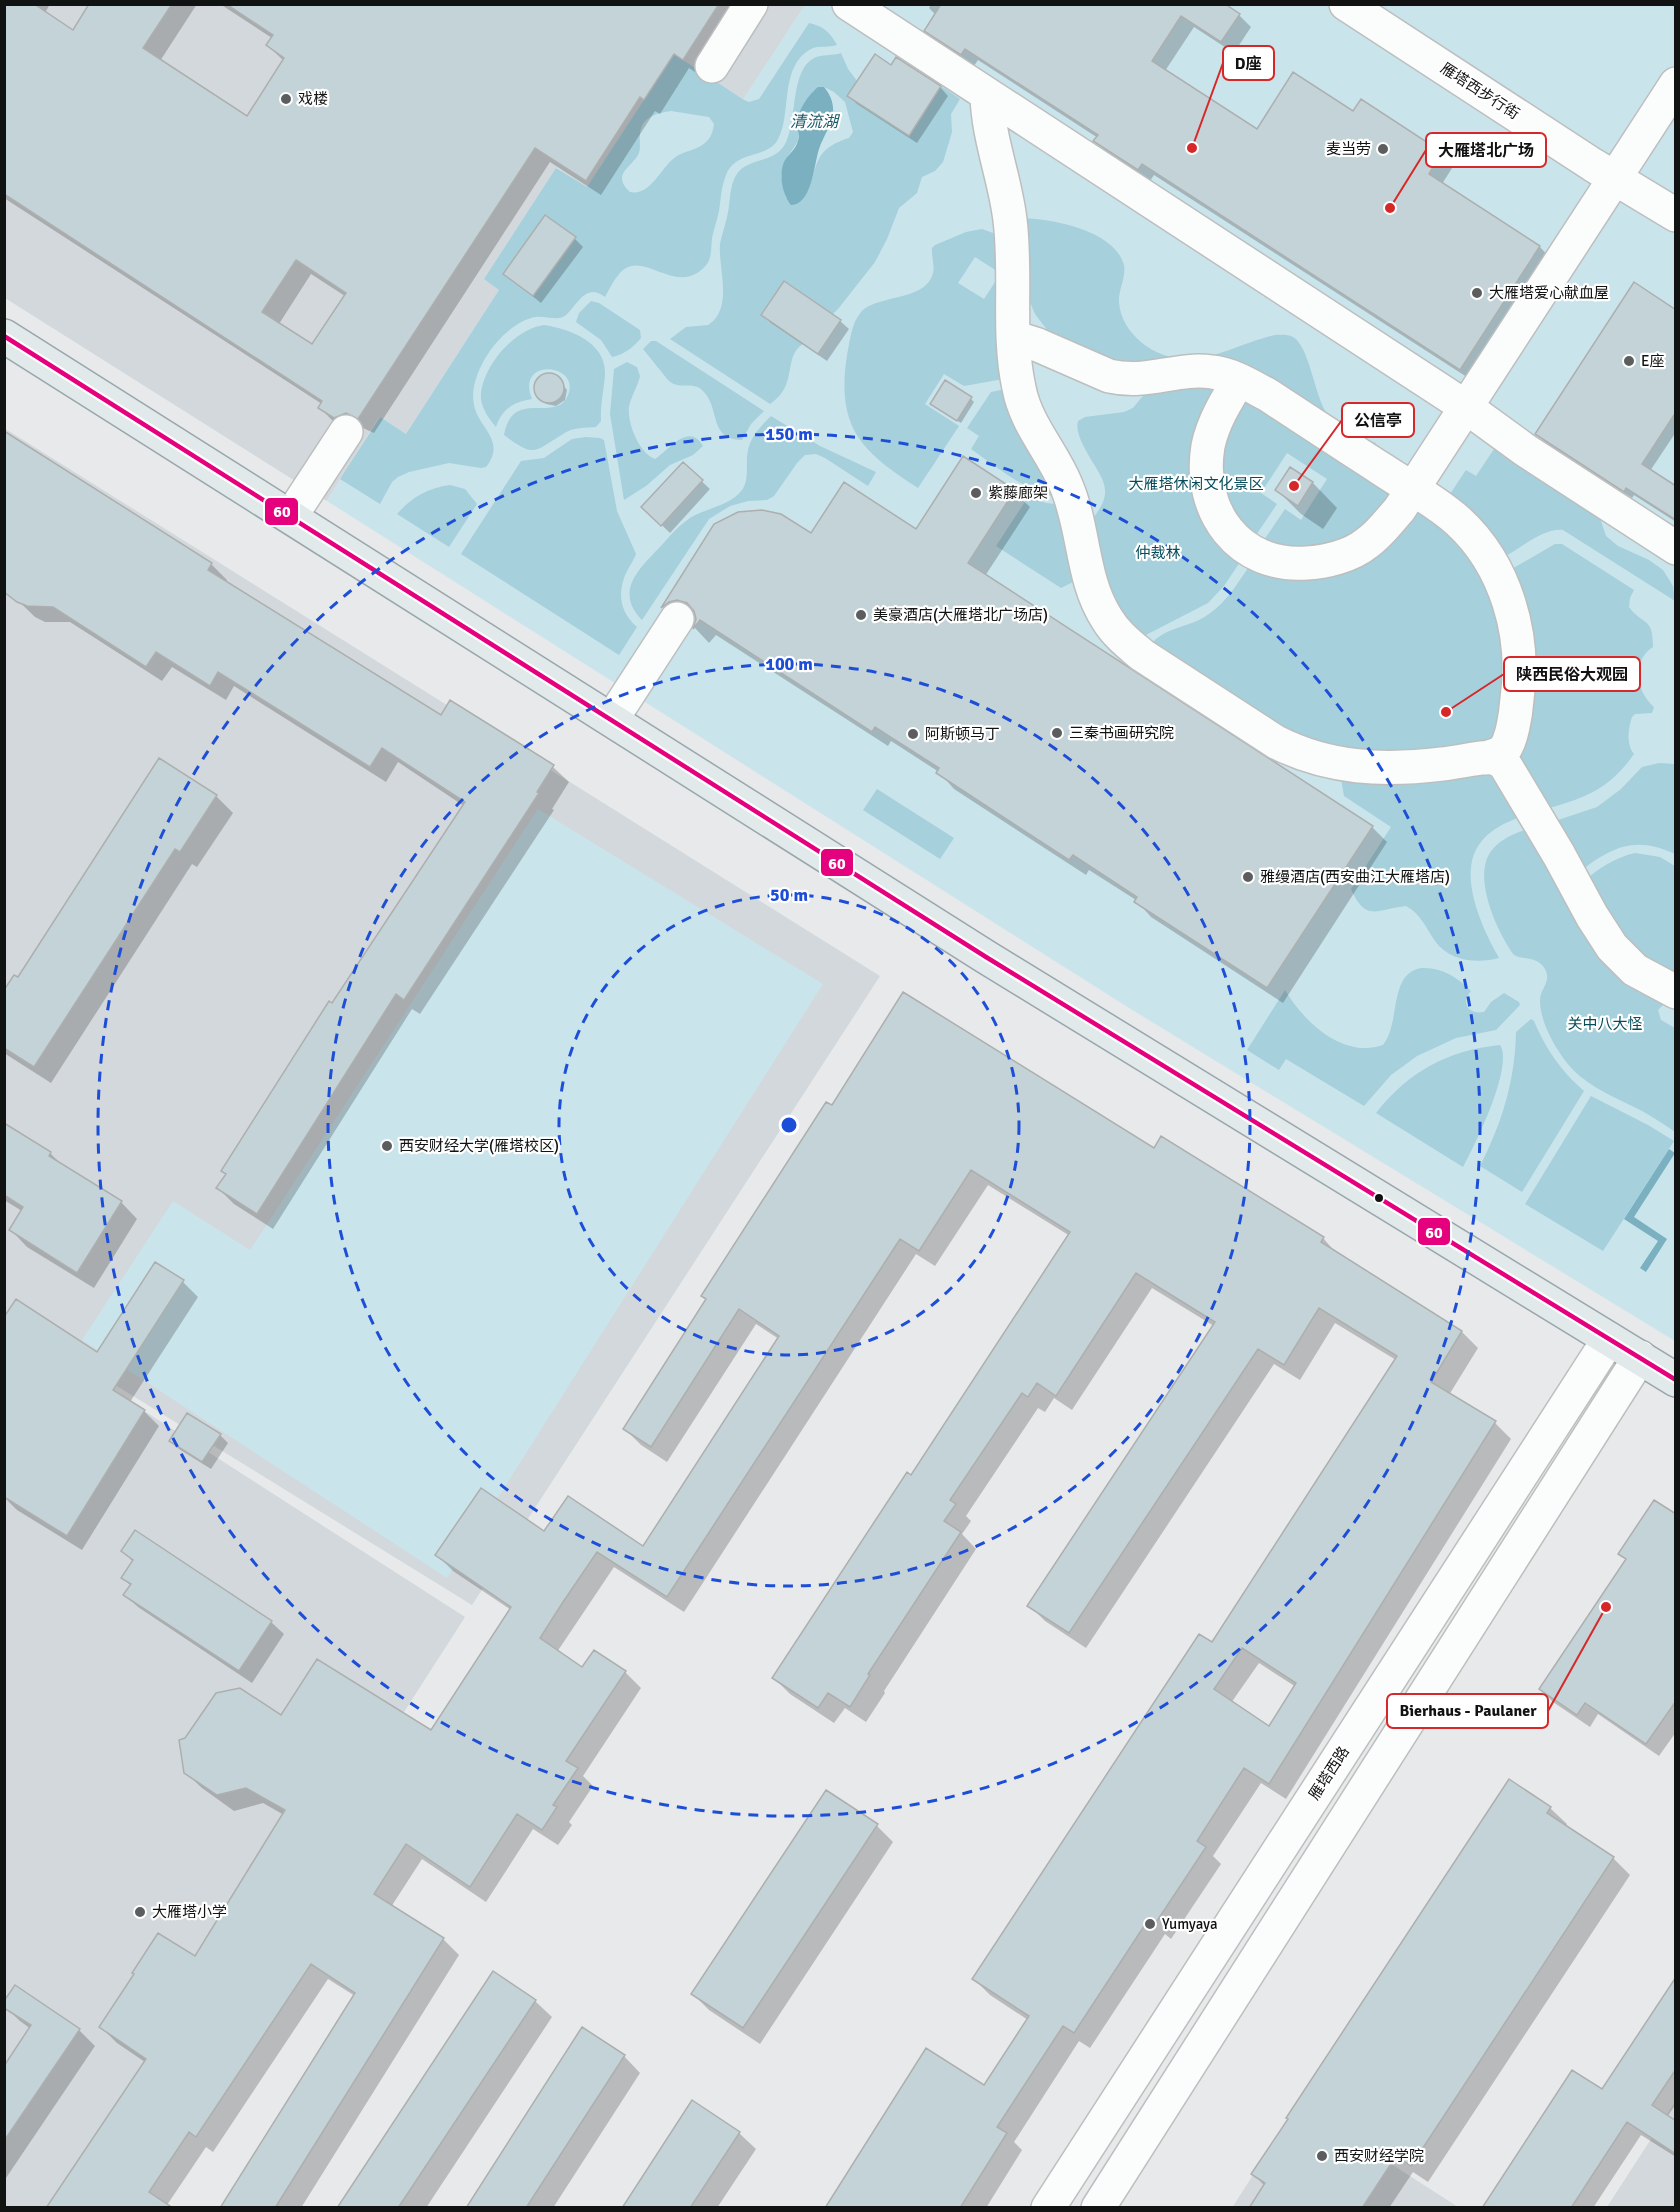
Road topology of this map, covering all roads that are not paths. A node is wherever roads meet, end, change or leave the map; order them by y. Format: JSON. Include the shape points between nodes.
{"nodes":[{"id":1,"x":751,"y":4,"type":"edge"},
{"id":2,"x":849,"y":4,"type":"edge"},
{"id":3,"x":1346,"y":4,"type":"edge"},
{"id":4,"x":712,"y":66,"type":"dead end"},
{"id":5,"x":1676,"y":84,"type":"edge"},
{"id":6,"x":987,"y":95,"type":"junction"},
{"id":7,"x":1615,"y":178,"type":"junction"},
{"id":8,"x":1676,"y":215,"type":"edge"},
{"id":9,"x":4,"y":336,"type":"edge"},
{"id":10,"x":1013,"y":337,"type":"junction"},
{"id":11,"x":1239,"y":380,"type":"junction"},
{"id":12,"x":1466,"y":407,"type":"junction"},
{"id":13,"x":346,"y":432,"type":"dead end"},
{"id":14,"x":1413,"y":489,"type":"junction"},
{"id":15,"x":291,"y":516,"type":"junction"},
{"id":16,"x":1676,"y":548,"type":"edge"},
{"id":17,"x":677,"y":619,"type":"dead end"},
{"id":18,"x":612,"y":719,"type":"junction"},
{"id":19,"x":1501,"y":756,"type":"junction"},
{"id":20,"x":1676,"y":992,"type":"edge"},
{"id":21,"x":1610,"y":1339,"type":"junction"},
{"id":22,"x":1640,"y":1357,"type":"junction"},
{"id":23,"x":1676,"y":1380,"type":"edge"},
{"id":24,"x":1048,"y":2208,"type":"edge"},
{"id":25,"x":1098,"y":2208,"type":"edge"}],
"edges":[{"from":1,"to":4,"type":"street"},
{"from":2,"to":6,"type":"street"},
{"from":3,"to":7,"type":"street","name":"雁塔西步行街"},
{"from":5,"to":7,"type":"street"},
{"from":6,"to":10,"type":"street","via":[[987,114],[1010,220]]},
{"from":6,"to":12,"type":"street"},
{"from":7,"to":8,"type":"street","name":"雁塔西步行街"},
{"from":7,"to":12,"type":"street"},
{"from":9,"to":15,"type":"main road"},
{"from":10,"to":11,"type":"street","via":[[1121,379],[1213,372]]},
{"from":10,"to":19,"type":"street","via":[[1023,406],[1070,495],[1095,598],[1123,639],[1151,661],[1298,753],[1372,768]]},
{"from":11,"to":14,"type":"street"},
{"from":11,"to":14,"type":"street","via":[[1215,422],[1206,470],[1209,494],[1218,517],[1232,537],[1251,552],[1287,565],[1328,562],[1367,544]]},
{"from":12,"to":14,"type":"street"},
{"from":12,"to":16,"type":"street"},
{"from":13,"to":15,"type":"street"},
{"from":14,"to":19,"type":"street","via":[[1470,532],[1493,564],[1511,610],[1519,656],[1519,688],[1515,715]]},
{"from":15,"to":18,"type":"main road"},
{"from":17,"to":18,"type":"street"},
{"from":18,"to":21,"type":"main road","via":[[1163,1066]]},
{"from":19,"to":20,"type":"street","via":[[1612,947],[1635,970]]},
{"from":21,"to":22,"type":"main road"},
{"from":21,"to":24,"type":"street","name":"雁塔西路"},
{"from":22,"to":23,"type":"main road"},
{"from":22,"to":25,"type":"street"}]}
